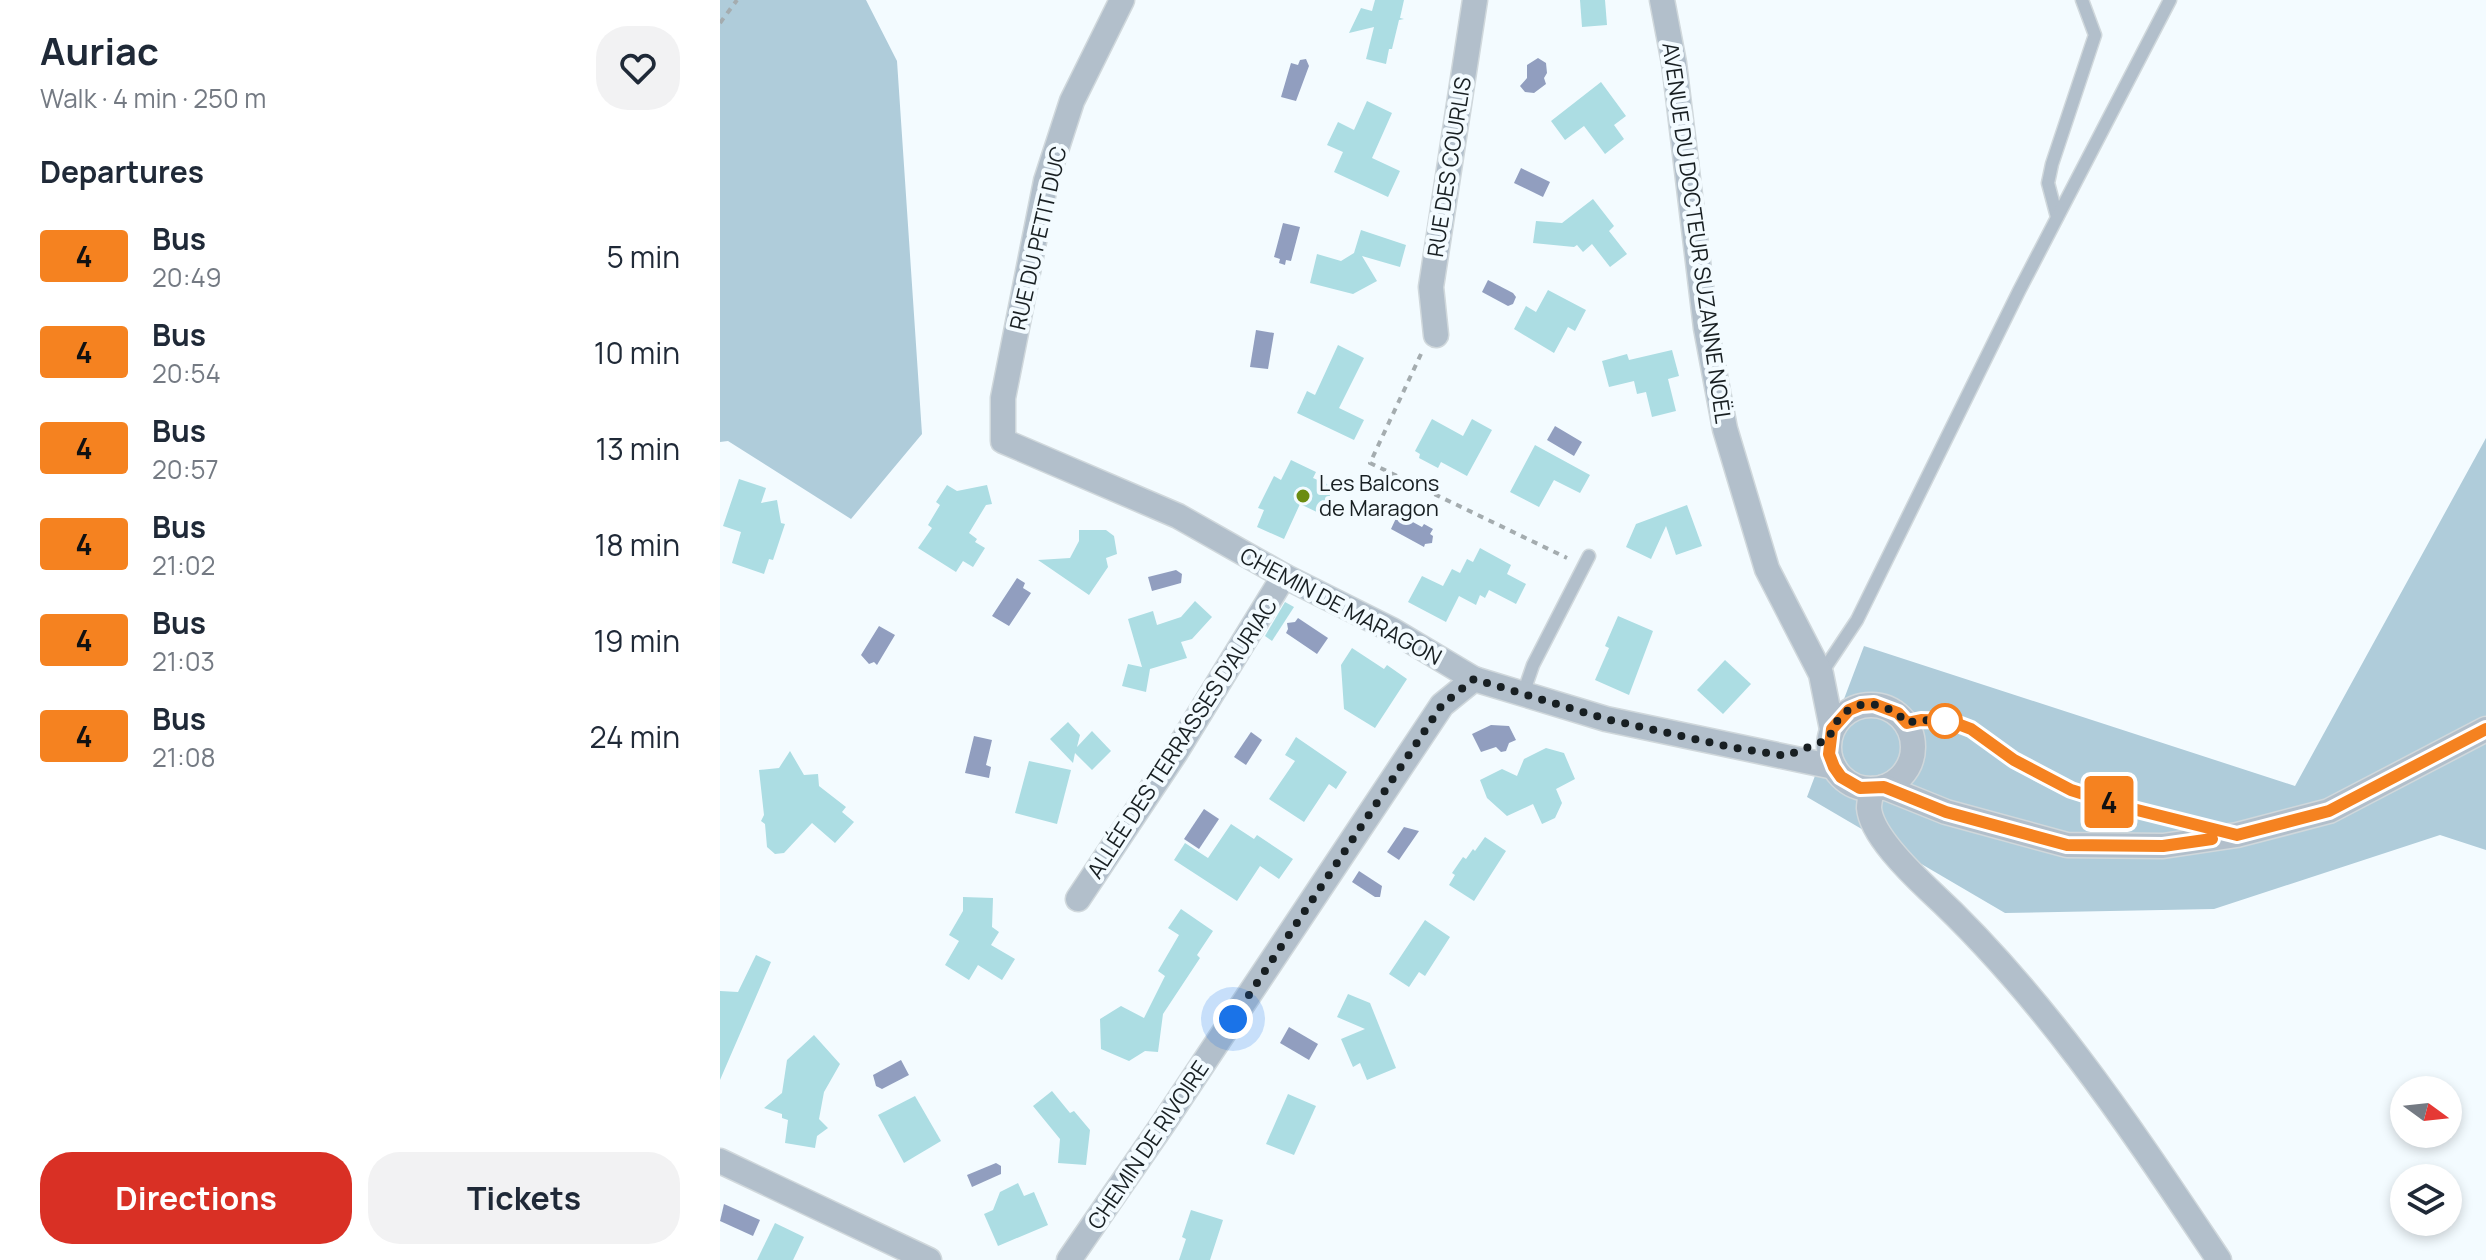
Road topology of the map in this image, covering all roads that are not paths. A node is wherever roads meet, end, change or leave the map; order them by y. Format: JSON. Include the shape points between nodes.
{"nodes":[{"id":1,"x":1122,"y":0,"type":"edge"},
{"id":2,"x":1475,"y":0,"type":"edge"},
{"id":3,"x":1662,"y":0,"type":"edge"},
{"id":4,"x":2082,"y":0,"type":"edge"},
{"id":5,"x":2170,"y":0,"type":"edge"},
{"id":6,"x":2057,"y":217,"type":"junction"},
{"id":7,"x":1436,"y":335,"type":"road end"},
{"id":8,"x":1003,"y":441,"type":"joint"},
{"id":9,"x":1586,"y":561,"type":"road end"},
{"id":10,"x":1284,"y":576,"type":"junction"},
{"id":11,"x":1474,"y":679,"type":"junction"},
{"id":12,"x":1822,"y":680,"type":"junction"},
{"id":13,"x":1523,"y":694,"type":"junction"},
{"id":14,"x":1861,"y":705,"type":"junction"},
{"id":15,"x":1907,"y":723,"type":"junction"},
{"id":16,"x":2486,"y":729,"type":"edge"},
{"id":17,"x":1830,"y":734,"type":"junction"},
{"id":18,"x":1786,"y":756,"type":"junction"},
{"id":19,"x":1910,"y":765,"type":"junction"},
{"id":20,"x":1834,"y":767,"type":"junction"},
{"id":21,"x":1878,"y":788,"type":"junction"},
{"id":22,"x":1946,"y":812,"type":"junction"},
{"id":23,"x":2237,"y":835,"type":"junction"},
{"id":24,"x":1078,"y":899,"type":"dead end"},
{"id":25,"x":720,"y":1161,"type":"edge"},
{"id":26,"x":929,"y":1260,"type":"edge"},
{"id":27,"x":1069,"y":1260,"type":"edge"},
{"id":28,"x":2219,"y":1260,"type":"edge"}],
"edges":[{"from":1,"to":8,"type":"street","name":"RUE DU PETIT DUC","via":[[1072,101],[1046,181],[1003,398]]},
{"from":2,"to":7,"type":"street","name":"RUE DES COURLIS","via":[[1431,287]]},
{"from":3,"to":12,"type":"street","name":"AVENUE DU DOCTEUR SUZANNE NOËL","via":[[1706,328],[1725,429],[1767,569]]},
{"from":4,"to":6,"type":"lane","via":[[2095,35],[2048,183]]},
{"from":5,"to":6,"type":"lane"},
{"from":6,"to":12,"type":"lane","via":[[1857,620]]},
{"from":8,"to":10,"type":"street","name":"CHEMIN DE MARAGON","via":[[1178,516]]},
{"from":9,"to":13,"type":"lane"},
{"from":10,"to":11,"type":"street","name":"CHEMIN DE MARAGON"},
{"from":10,"to":24,"type":"street","name":"ALLÉE DES TERRASSES D'AURIAC"},
{"from":11,"to":13,"type":"street","name":"CHEMIN DE MARAGON"},
{"from":11,"to":27,"type":"street","name":"CHEMIN DE RIVOIRE","via":[[1442,705]]},
{"from":12,"to":14,"type":"street"},
{"from":12,"to":17,"type":"street","name":"AVENUE DU DOCTEUR SUZANNE NOËL"},
{"from":13,"to":18,"type":"street","name":"CHEMIN DE MARAGON","via":[[1606,719]]},
{"from":14,"to":15,"type":"street","via":[[1887,707]]},
{"from":14,"to":17,"type":"street","via":[[1839,718]]},
{"from":15,"to":19,"type":"street","via":[[1913,736]]},
{"from":15,"to":23,"type":"lane","via":[[1950,721],[2071,790]]},
{"from":16,"to":23,"type":"street","via":[[2329,811]]},
{"from":17,"to":18,"type":"street"},
{"from":17,"to":20,"type":"street"},
{"from":18,"to":20,"type":"street","name":"CHEMIN DE MARAGON"},
{"from":19,"to":21,"type":"street","via":[[1903,775]]},
{"from":19,"to":22,"type":"street"},
{"from":20,"to":21,"type":"street","via":[[1850,784]]},
{"from":21,"to":22,"type":"street"},
{"from":21,"to":28,"type":"street","via":[[1869,808],[1876,830],[2032,997]]},
{"from":22,"to":23,"type":"street","via":[[2067,845],[2163,846]]},
{"from":25,"to":26,"type":"street"}]}
